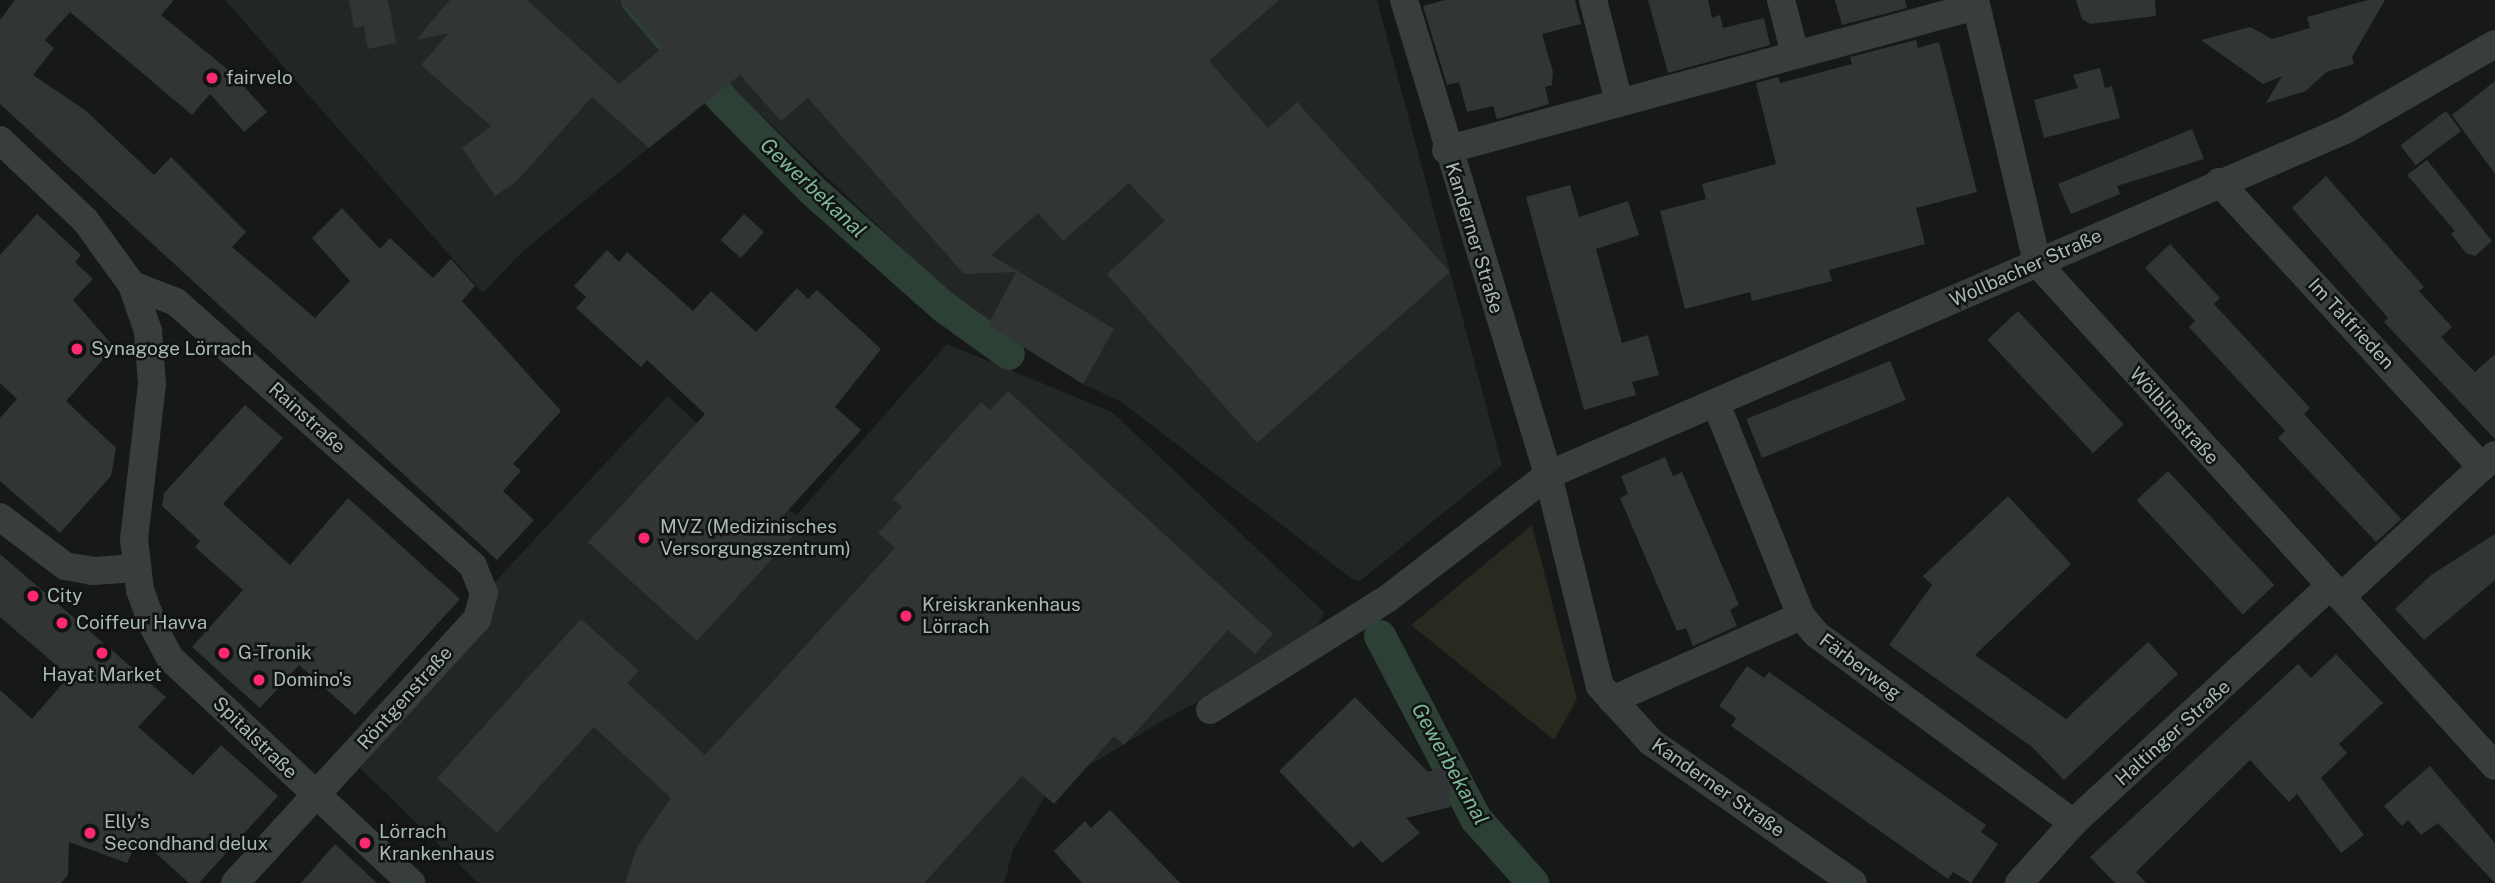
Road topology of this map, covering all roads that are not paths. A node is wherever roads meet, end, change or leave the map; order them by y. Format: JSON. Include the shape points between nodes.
{"nodes":[{"id":1,"x":1404,"y":0,"type":"edge"},
{"id":2,"x":1593,"y":0,"type":"edge"},
{"id":3,"x":1781,"y":0,"type":"edge"},
{"id":4,"x":1976,"y":3,"type":"edge"},
{"id":5,"x":2495,"y":44,"type":"edge"},
{"id":6,"x":1795,"y":54,"type":"junction"},
{"id":7,"x":1619,"y":102,"type":"junction"},
{"id":8,"x":0,"y":140,"type":"edge"},
{"id":9,"x":1446,"y":150,"type":"junction"},
{"id":10,"x":2219,"y":182,"type":"junction"},
{"id":11,"x":2037,"y":263,"type":"junction"},
{"id":12,"x":132,"y":285,"type":"junction"},
{"id":13,"x":1717,"y":406,"type":"junction"},
{"id":14,"x":2488,"y":461,"type":"edge"},
{"id":15,"x":1548,"y":475,"type":"junction"},
{"id":16,"x":0,"y":517,"type":"edge"},
{"id":17,"x":137,"y":568,"type":"junction"},
{"id":18,"x":2335,"y":591,"type":"junction"},
{"id":19,"x":484,"y":593,"type":"joint"},
{"id":20,"x":1801,"y":616,"type":"junction"},
{"id":21,"x":1612,"y":700,"type":"junction"},
{"id":22,"x":1210,"y":710,"type":"dead end"},
{"id":23,"x":2495,"y":766,"type":"edge"},
{"id":24,"x":316,"y":798,"type":"junction"},
{"id":25,"x":2073,"y":823,"type":"junction"},
{"id":26,"x":235,"y":883,"type":"edge"},
{"id":27,"x":411,"y":883,"type":"edge"},
{"id":28,"x":1853,"y":883,"type":"edge"},
{"id":29,"x":2019,"y":883,"type":"edge"}],
"edges":[{"from":1,"to":9,"type":"street","name":"Kanderner Straße"},
{"from":2,"to":7,"type":"street"},
{"from":3,"to":6,"type":"street"},
{"from":4,"to":6,"type":"street"},
{"from":4,"to":11,"type":"street","name":"Wölblinstraße"},
{"from":5,"to":10,"type":"street","name":"Wollbacher Straße","via":[[2345,130]]},
{"from":6,"to":7,"type":"street"},
{"from":7,"to":9,"type":"street"},
{"from":8,"to":12,"type":"street","via":[[85,220]]},
{"from":9,"to":15,"type":"street","name":"Kanderner Straße"},
{"from":10,"to":11,"type":"street","name":"Wollbacher Straße"},
{"from":10,"to":14,"type":"street","name":"Im Talfrieden"},
{"from":11,"to":13,"type":"street","name":"Wollbacher Straße"},
{"from":11,"to":18,"type":"street","name":"Wölblinstraße"},
{"from":12,"to":17,"type":"street","name":"Spitalstraße","via":[[148,331],[152,384],[136,502]]},
{"from":12,"to":19,"type":"street","name":"Rainstraße","via":[[176,302],[473,566]]},
{"from":13,"to":15,"type":"street","name":"Wollbacher Straße"},
{"from":13,"to":20,"type":"street","name":"Färberweg"},
{"from":14,"to":18,"type":"street","name":"Haltinger Straße"},
{"from":15,"to":21,"type":"street","name":"Kanderner Straße","via":[[1600,686]]},
{"from":15,"to":22,"type":"street","via":[[1387,599]]},
{"from":16,"to":17,"type":"street","via":[[65,566],[93,571]]},
{"from":17,"to":24,"type":"street","name":"Spitalstraße","via":[[153,626],[170,658]]},
{"from":18,"to":23,"type":"street","name":"Wölblinstraße"},
{"from":18,"to":25,"type":"street","name":"Haltinger Straße"},
{"from":19,"to":24,"type":"street","name":"Röntgenstraße","via":[[477,619]]},
{"from":20,"to":21,"type":"street"},
{"from":20,"to":25,"type":"street","name":"Färberweg","via":[[1845,658]]},
{"from":21,"to":28,"type":"street","name":"Kanderner Straße","via":[[1651,742]]},
{"from":24,"to":26,"type":"street","name":"Röntgenstraße"},
{"from":24,"to":27,"type":"street","name":"Spitalstraße"},
{"from":25,"to":29,"type":"street","name":"Haltinger Straße"}]}
